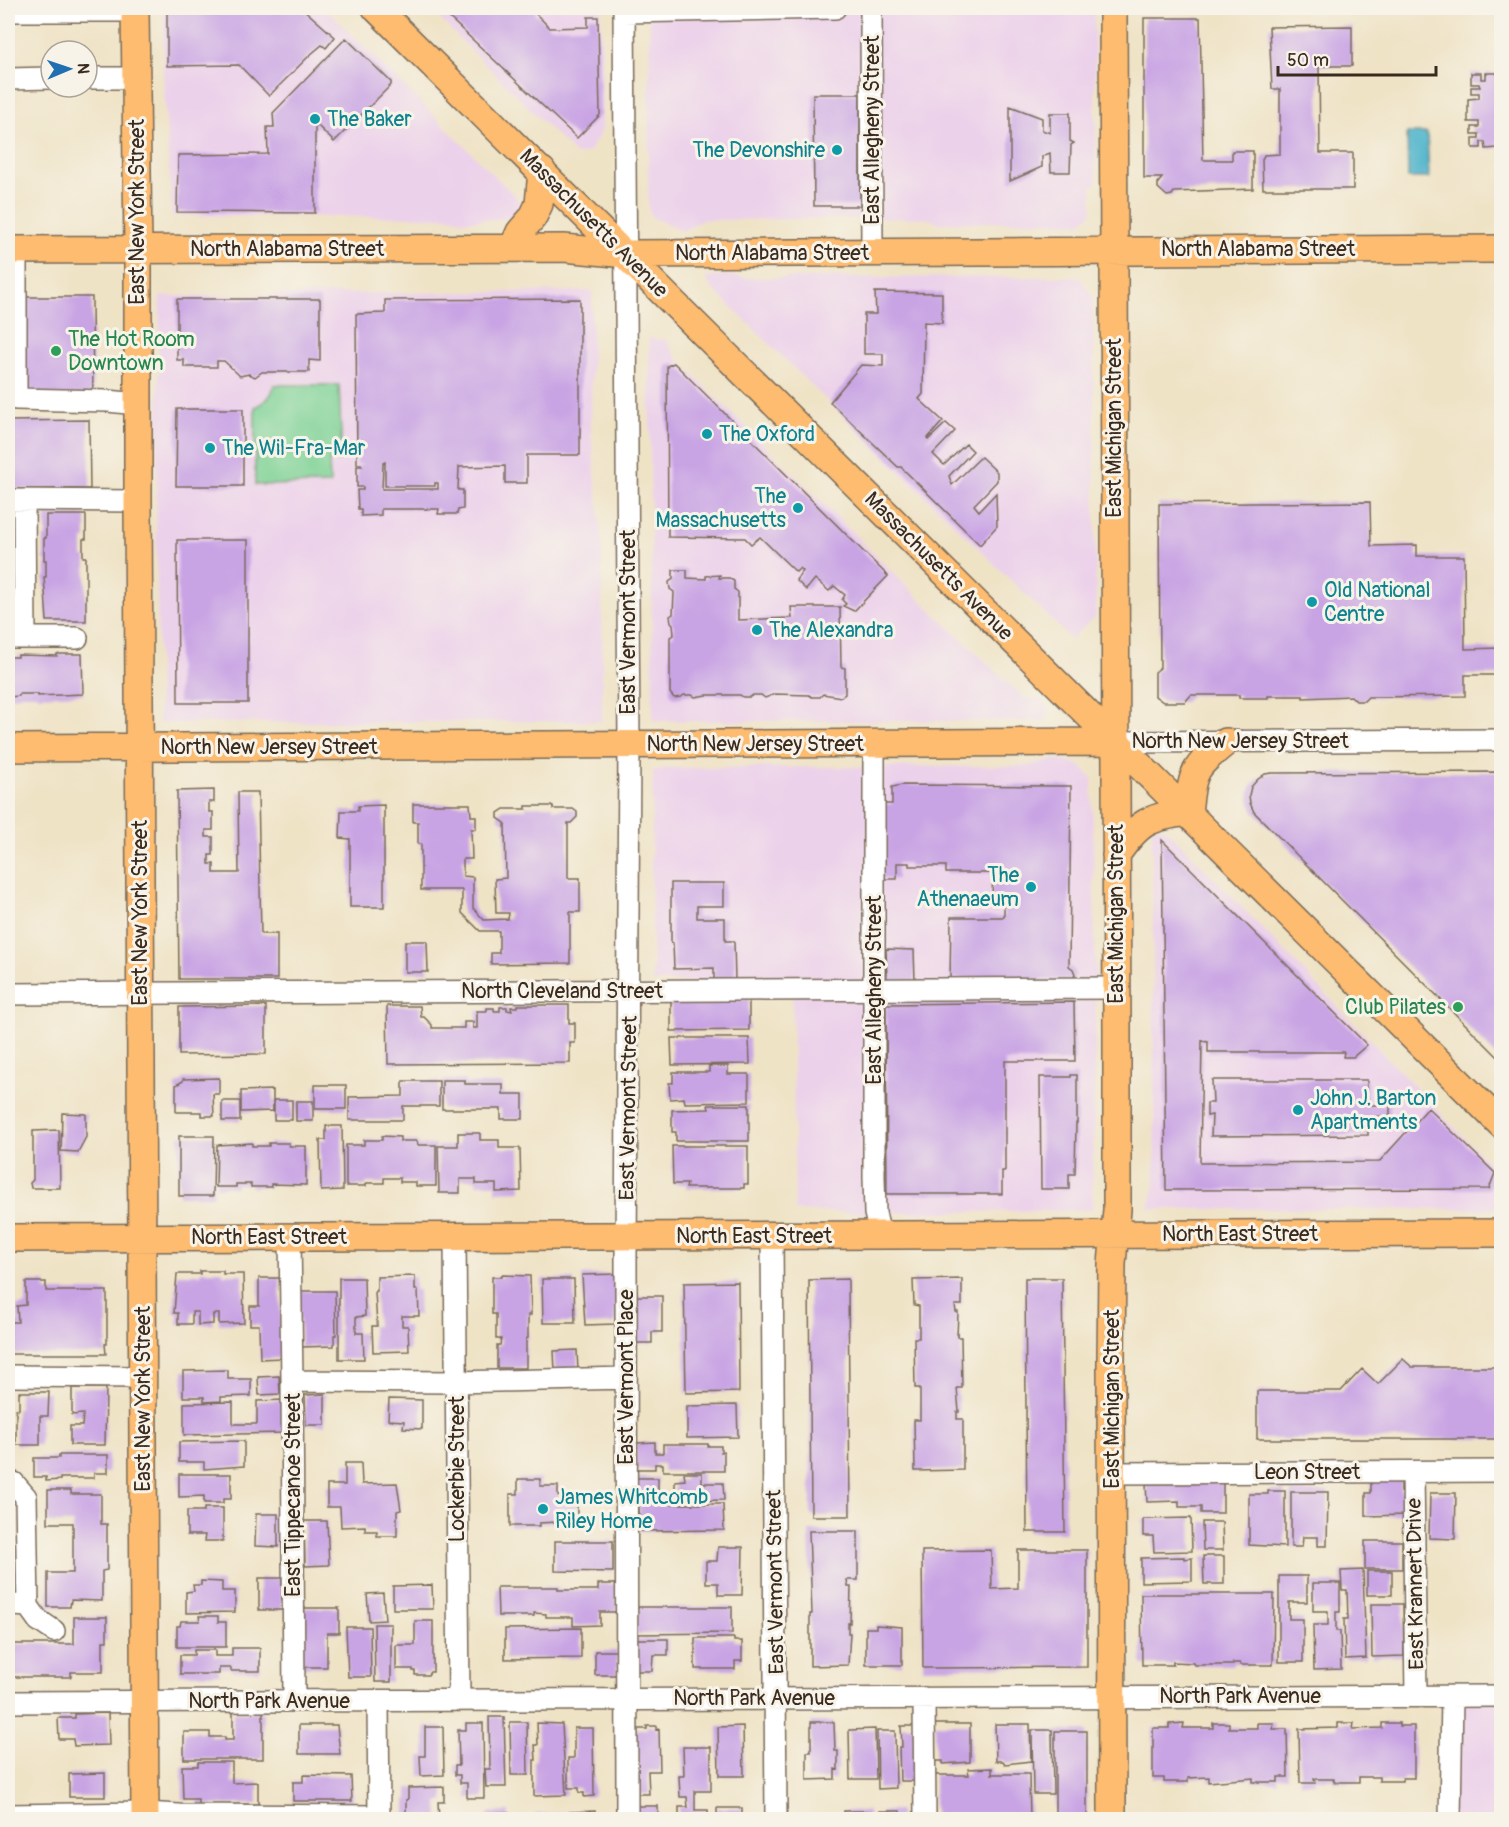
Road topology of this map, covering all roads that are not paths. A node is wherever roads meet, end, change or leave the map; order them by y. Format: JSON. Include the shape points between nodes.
{"nodes":[{"id":1,"x":376,"y":8,"type":"edge"},
{"id":2,"x":835,"y":8,"type":"edge"},
{"id":3,"x":872,"y":8,"type":"edge"},
{"id":4,"x":1113,"y":8,"type":"edge"},
{"id":5,"x":135,"y":9,"type":"edge"},
{"id":6,"x":624,"y":10,"type":"edge"},
{"id":7,"x":8,"y":11,"type":"edge"},
{"id":8,"x":39,"y":78,"type":"edge"},
{"id":9,"x":99,"y":78,"type":"edge"},
{"id":10,"x":136,"y":78,"type":"junction"},
{"id":11,"x":8,"y":79,"type":"edge"},
{"id":12,"x":542,"y":171,"type":"junction"},
{"id":13,"x":513,"y":248,"type":"junction"},
{"id":14,"x":1502,"y":249,"type":"edge"},
{"id":15,"x":12,"y":250,"type":"edge"},
{"id":16,"x":138,"y":250,"type":"junction"},
{"id":17,"x":1113,"y":250,"type":"junction"},
{"id":18,"x":872,"y":252,"type":"junction"},
{"id":19,"x":626,"y":254,"type":"junction"},
{"id":20,"x":137,"y":404,"type":"junction"},
{"id":21,"x":16,"y":500,"type":"edge"},
{"id":22,"x":138,"y":501,"type":"junction"},
{"id":23,"x":16,"y":638,"type":"edge"},
{"id":24,"x":77,"y":638,"type":"dead end"},
{"id":25,"x":1502,"y":740,"type":"edge"},
{"id":26,"x":1116,"y":742,"type":"junction"},
{"id":27,"x":1226,"y":742,"type":"junction"},
{"id":28,"x":874,"y":744,"type":"junction"},
{"id":29,"x":629,"y":745,"type":"junction"},
{"id":30,"x":139,"y":747,"type":"junction"},
{"id":31,"x":8,"y":748,"type":"edge"},
{"id":32,"x":1188,"y":812,"type":"junction"},
{"id":33,"x":1116,"y":855,"type":"junction"},
{"id":34,"x":1116,"y":988,"type":"junction"},
{"id":35,"x":874,"y":990,"type":"junction"},
{"id":36,"x":629,"y":991,"type":"junction"},
{"id":37,"x":140,"y":993,"type":"junction"},
{"id":38,"x":8,"y":994,"type":"edge"},
{"id":39,"x":1502,"y":1125,"type":"edge"},
{"id":40,"x":1502,"y":1233,"type":"edge"},
{"id":41,"x":1115,"y":1234,"type":"junction"},
{"id":42,"x":880,"y":1235,"type":"junction"},
{"id":43,"x":626,"y":1236,"type":"junction"},
{"id":44,"x":772,"y":1236,"type":"junction"},
{"id":45,"x":291,"y":1237,"type":"junction"},
{"id":46,"x":455,"y":1237,"type":"junction"},
{"id":47,"x":8,"y":1238,"type":"edge"},
{"id":48,"x":142,"y":1238,"type":"junction"},
{"id":49,"x":8,"y":1376,"type":"edge"},
{"id":50,"x":142,"y":1377,"type":"junction"},
{"id":51,"x":626,"y":1378,"type":"junction"},
{"id":52,"x":292,"y":1381,"type":"junction"},
{"id":53,"x":456,"y":1382,"type":"junction"},
{"id":54,"x":1502,"y":1471,"type":"edge"},
{"id":55,"x":1413,"y":1472,"type":"junction"},
{"id":56,"x":1112,"y":1473,"type":"junction"},
{"id":57,"x":8,"y":1483,"type":"edge"},
{"id":58,"x":18,"y":1607,"type":"edge"},
{"id":59,"x":54,"y":1631,"type":"dead end"},
{"id":60,"x":1111,"y":1696,"type":"junction"},
{"id":61,"x":1416,"y":1696,"type":"junction"},
{"id":62,"x":1452,"y":1696,"type":"junction"},
{"id":63,"x":1502,"y":1696,"type":"edge"},
{"id":64,"x":776,"y":1698,"type":"junction"},
{"id":65,"x":924,"y":1698,"type":"junction"},
{"id":66,"x":626,"y":1699,"type":"junction"},
{"id":67,"x":459,"y":1700,"type":"junction"},
{"id":68,"x":145,"y":1701,"type":"junction"},
{"id":69,"x":294,"y":1701,"type":"junction"},
{"id":70,"x":378,"y":1701,"type":"junction"},
{"id":71,"x":8,"y":1702,"type":"edge"},
{"id":72,"x":8,"y":1815,"type":"edge"},
{"id":73,"x":146,"y":1816,"type":"edge"},
{"id":74,"x":379,"y":1818,"type":"edge"},
{"id":75,"x":627,"y":1820,"type":"edge"},
{"id":76,"x":776,"y":1820,"type":"edge"},
{"id":77,"x":925,"y":1820,"type":"edge"},
{"id":78,"x":1112,"y":1820,"type":"edge"},
{"id":79,"x":1450,"y":1820,"type":"edge"}],
"edges":[{"from":1,"to":12,"type":"main road","name":"Massachusetts Avenue"},
{"from":2,"to":6,"type":"street"},
{"from":3,"to":18,"type":"street","name":"East Allegheny Street"},
{"from":4,"to":17,"type":"main road","name":"East Michigan Street"},
{"from":5,"to":7,"type":"street"},
{"from":5,"to":10,"type":"main road","name":"East New York Street"},
{"from":6,"to":19,"type":"street","name":"East Vermont Street"},
{"from":8,"to":11,"type":"street"},
{"from":9,"to":10,"type":"street"},
{"from":10,"to":16,"type":"main road","name":"East New York Street"},
{"from":12,"to":13,"type":"main road","via":[[539,204]]},
{"from":12,"to":19,"type":"main road","name":"Massachusetts Avenue"},
{"from":13,"to":16,"type":"main road","name":"North Alabama Street"},
{"from":13,"to":19,"type":"main road","name":"North Alabama Street"},
{"from":14,"to":17,"type":"main road","name":"North Alabama Street"},
{"from":15,"to":16,"type":"main road","name":"North Alabama Street"},
{"from":15,"to":20,"type":"street","via":[[16,399]]},
{"from":16,"to":20,"type":"main road","name":"East New York Street"},
{"from":17,"to":18,"type":"main road","name":"North Alabama Street"},
{"from":17,"to":26,"type":"main road","name":"East Michigan Street"},
{"from":18,"to":19,"type":"main road","name":"North Alabama Street"},
{"from":19,"to":26,"type":"main road","name":"Massachusetts Avenue"},
{"from":19,"to":29,"type":"street","name":"East Vermont Street"},
{"from":20,"to":22,"type":"main road","name":"East New York Street"},
{"from":21,"to":22,"type":"street"},
{"from":21,"to":23,"type":"street"},
{"from":22,"to":30,"type":"main road","name":"East New York Street"},
{"from":23,"to":24,"type":"street"},
{"from":25,"to":27,"type":"street","name":"North New Jersey Street"},
{"from":26,"to":27,"type":"street","name":"North New Jersey Street"},
{"from":26,"to":28,"type":"main road","name":"North New Jersey Street"},
{"from":26,"to":32,"type":"main road","name":"Massachusetts Avenue"},
{"from":26,"to":33,"type":"main road","name":"East Michigan Street"},
{"from":27,"to":32,"type":"main road","via":[[1194,772]]},
{"from":28,"to":29,"type":"main road","name":"North New Jersey Street"},
{"from":28,"to":35,"type":"street","name":"East Allegheny Street"},
{"from":29,"to":30,"type":"main road","name":"North New Jersey Street"},
{"from":29,"to":36,"type":"street","name":"East Vermont Street"},
{"from":30,"to":31,"type":"main road","name":"North New Jersey Street"},
{"from":30,"to":37,"type":"main road","name":"East New York Street"},
{"from":32,"to":33,"type":"main road","via":[[1148,820]]},
{"from":32,"to":39,"type":"main road","name":"Massachusetts Avenue"},
{"from":33,"to":34,"type":"main road","name":"East Michigan Street"},
{"from":34,"to":35,"type":"street","name":"North Cleveland Street"},
{"from":34,"to":41,"type":"main road","name":"East Michigan Street"},
{"from":35,"to":36,"type":"street","name":"North Cleveland Street"},
{"from":35,"to":42,"type":"street","name":"East Allegheny Street","via":[[874,1184]]},
{"from":36,"to":37,"type":"street","name":"North Cleveland Street"},
{"from":36,"to":43,"type":"street","name":"East Vermont Street"},
{"from":37,"to":38,"type":"street","name":"North Cleveland Street"},
{"from":37,"to":48,"type":"main road","name":"East New York Street"},
{"from":40,"to":41,"type":"main road","name":"North East Street"},
{"from":41,"to":42,"type":"main road","name":"North East Street"},
{"from":41,"to":56,"type":"main road","name":"East Michigan Street"},
{"from":42,"to":44,"type":"main road","name":"North East Street"},
{"from":43,"to":44,"type":"main road","name":"North East Street"},
{"from":43,"to":46,"type":"main road","name":"North East Street"},
{"from":43,"to":51,"type":"street","name":"East Vermont Place"},
{"from":44,"to":64,"type":"street","name":"East Vermont Street"},
{"from":45,"to":46,"type":"main road","name":"North East Street"},
{"from":45,"to":48,"type":"main road","name":"North East Street"},
{"from":45,"to":52,"type":"street"},
{"from":46,"to":53,"type":"street","name":"Lockerbie Street"},
{"from":47,"to":48,"type":"main road","name":"North East Street"},
{"from":48,"to":50,"type":"main road","name":"East New York Street"},
{"from":49,"to":50,"type":"street"},
{"from":50,"to":68,"type":"main road","name":"East New York Street"},
{"from":51,"to":53,"type":"street","name":"East Tippecanoe Street"},
{"from":51,"to":66,"type":"street","name":"East Vermont Place"},
{"from":52,"to":53,"type":"street","name":"East Tippecanoe Street"},
{"from":52,"to":69,"type":"street","name":"East Tippecanoe Street"},
{"from":53,"to":67,"type":"street","name":"Lockerbie Street"},
{"from":54,"to":55,"type":"street","name":"Leon Street"},
{"from":55,"to":56,"type":"street","name":"Leon Street"},
{"from":55,"to":61,"type":"street","name":"East Krannert Drive"},
{"from":56,"to":60,"type":"main road","name":"East Michigan Street"},
{"from":57,"to":58,"type":"street","via":[[14,1483],[26,1497]]},
{"from":58,"to":59,"type":"street"},
{"from":60,"to":61,"type":"street","name":"North Park Avenue"},
{"from":60,"to":65,"type":"street","name":"North Park Avenue"},
{"from":60,"to":78,"type":"main road","name":"East Michigan Street"},
{"from":61,"to":62,"type":"street","name":"North Park Avenue"},
{"from":62,"to":63,"type":"street","name":"North Park Avenue"},
{"from":62,"to":79,"type":"street"},
{"from":64,"to":65,"type":"street","name":"North Park Avenue"},
{"from":64,"to":66,"type":"street","name":"North Park Avenue"},
{"from":64,"to":76,"type":"street","name":"East Vermont Street"},
{"from":65,"to":77,"type":"street"},
{"from":66,"to":67,"type":"street","name":"North Park Avenue"},
{"from":66,"to":75,"type":"street","name":"East Vermont Place"},
{"from":67,"to":70,"type":"street","name":"North Park Avenue"},
{"from":68,"to":69,"type":"street","name":"North Park Avenue"},
{"from":68,"to":71,"type":"street","name":"North Park Avenue"},
{"from":68,"to":73,"type":"main road","name":"East New York Street"},
{"from":69,"to":70,"type":"street","name":"North Park Avenue"},
{"from":70,"to":74,"type":"street"},
{"from":72,"to":73,"type":"street"},
{"from":73,"to":74,"type":"street"}]}
